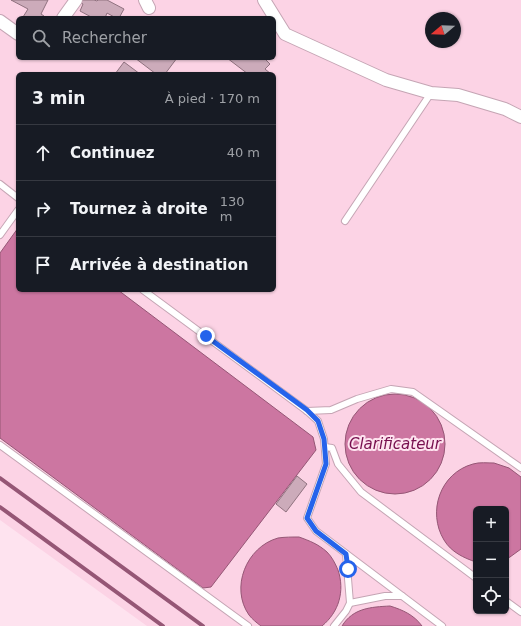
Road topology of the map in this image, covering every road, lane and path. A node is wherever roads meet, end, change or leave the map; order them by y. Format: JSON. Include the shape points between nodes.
{"nodes":[{"id":1,"x":76,"y":0,"type":"edge"},
{"id":2,"x":264,"y":0,"type":"edge"},
{"id":3,"x":273,"y":0,"type":"edge"},
{"id":4,"x":64,"y":16,"type":"edge"},
{"id":5,"x":275,"y":16,"type":"edge"},
{"id":6,"x":276,"y":16,"type":"edge"},
{"id":7,"x":276,"y":17,"type":"edge"},
{"id":8,"x":0,"y":20,"type":"edge"},
{"id":9,"x":16,"y":32,"type":"edge"},
{"id":10,"x":431,"y":93,"type":"junction"},
{"id":11,"x":521,"y":117,"type":"edge"},
{"id":12,"x":0,"y":184,"type":"edge"},
{"id":13,"x":16,"y":196,"type":"edge"},
{"id":14,"x":16,"y":213,"type":"edge"},
{"id":15,"x":345,"y":222,"type":"dead end"},
{"id":16,"x":0,"y":235,"type":"edge"},
{"id":17,"x":146,"y":292,"type":"edge"},
{"id":18,"x":307,"y":410,"type":"junction"},
{"id":19,"x":0,"y":445,"type":"edge"},
{"id":20,"x":325,"y":447,"type":"junction"},
{"id":21,"x":521,"y":468,"type":"edge"},
{"id":22,"x":346,"y":554,"type":"junction"},
{"id":23,"x":473,"y":576,"type":"edge"},
{"id":24,"x":402,"y":596,"type":"junction"},
{"id":25,"x":350,"y":603,"type":"junction"},
{"id":26,"x":509,"y":603,"type":"edge"},
{"id":27,"x":521,"y":612,"type":"edge"},
{"id":28,"x":248,"y":626,"type":"edge"},
{"id":29,"x":334,"y":626,"type":"edge"},
{"id":30,"x":442,"y":626,"type":"edge"}],
"edges":[{"from":1,"to":4,"type":"street"},
{"from":2,"to":5,"type":"street"},
{"from":3,"to":6,"type":"street"},
{"from":7,"to":10,"type":"street","via":[[285,34],[386,80]]},
{"from":8,"to":9,"type":"street"},
{"from":10,"to":11,"type":"street","via":[[458,95],[505,109]]},
{"from":10,"to":15,"type":"lane"},
{"from":12,"to":13,"type":"lane"},
{"from":14,"to":16,"type":"lane"},
{"from":17,"to":18,"type":"lane"},
{"from":18,"to":20,"type":"lane","via":[[318,421]]},
{"from":18,"to":21,"type":"lane","via":[[331,410],[391,389],[413,392]]},
{"from":19,"to":28,"type":"lane"},
{"from":20,"to":22,"type":"lane","via":[[326,464],[307,518],[316,531]]},
{"from":20,"to":23,"type":"lane","via":[[332,448],[338,464],[361,492]]},
{"from":22,"to":24,"type":"lane"},
{"from":22,"to":25,"type":"lane"},
{"from":24,"to":25,"type":"lane","via":[[385,596]]},
{"from":24,"to":30,"type":"lane"},
{"from":25,"to":29,"type":"lane"},
{"from":26,"to":27,"type":"lane"}]}
